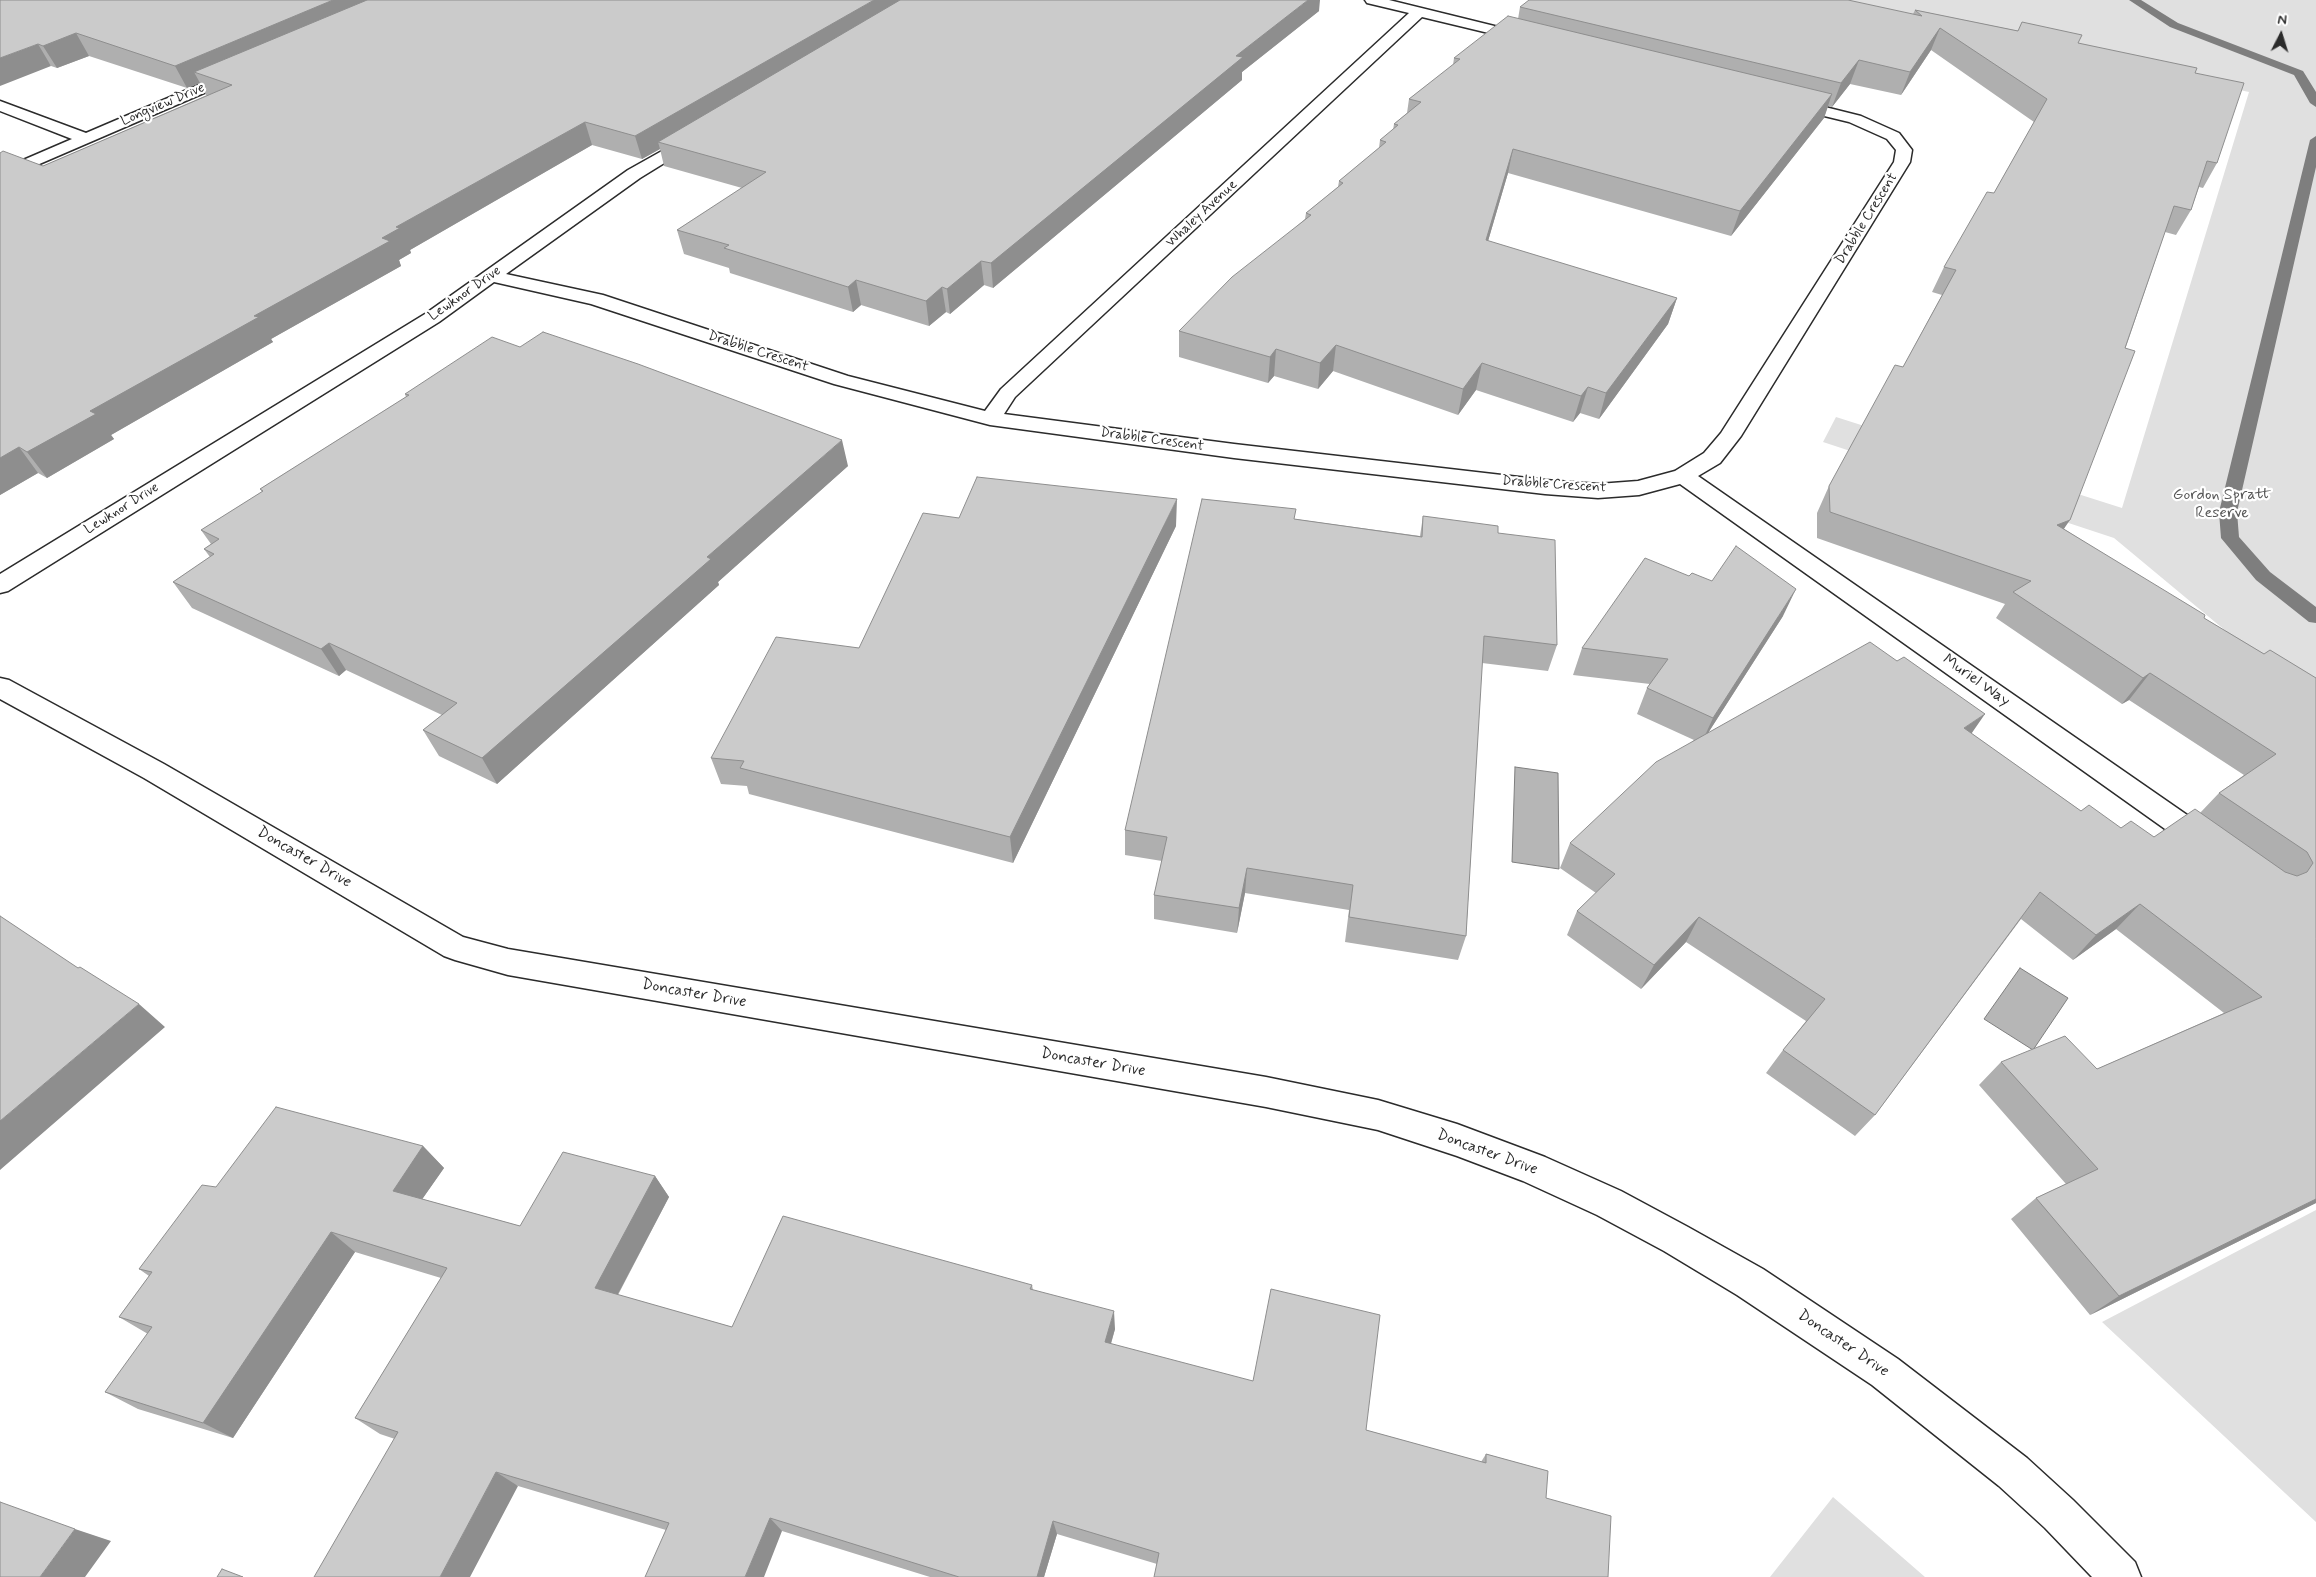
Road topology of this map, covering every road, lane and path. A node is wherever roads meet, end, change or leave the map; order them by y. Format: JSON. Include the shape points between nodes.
{"nodes":[{"id":1,"x":1372,"y":0,"type":"edge"},
{"id":2,"x":1419,"y":12,"type":"junction"},
{"id":3,"x":1545,"y":43,"type":"edge"},
{"id":4,"x":248,"y":69,"type":"edge"},
{"id":5,"x":1777,"y":100,"type":"edge"},
{"id":6,"x":0,"y":106,"type":"edge"},
{"id":7,"x":710,"y":129,"type":"edge"},
{"id":8,"x":86,"y":138,"type":"junction"},
{"id":9,"x":0,"y":176,"type":"edge"},
{"id":10,"x":492,"y":276,"type":"junction"},
{"id":11,"x":990,"y":419,"type":"junction"},
{"id":12,"x":1683,"y":476,"type":"junction"},
{"id":13,"x":0,"y":585,"type":"edge"},
{"id":14,"x":0,"y":687,"type":"edge"},
{"id":15,"x":2228,"y":858,"type":"edge"},
{"id":16,"x":2120,"y":1577,"type":"edge"}],
"edges":[{"from":1,"to":2,"type":"street"},
{"from":2,"to":3,"type":"street"},
{"from":2,"to":11,"type":"street","name":"Whaley Avenue","via":[[1008,393]]},
{"from":4,"to":8,"type":"street","name":"Longview Drive"},
{"from":5,"to":12,"type":"street","name":"Drabble Crescent","via":[[1855,119],[1893,136],[1904,150],[1902,162],[1730,436],[1712,458]]},
{"from":6,"to":8,"type":"street"},
{"from":7,"to":10,"type":"street","name":"Lewknor Drive","via":[[634,174]]},
{"from":8,"to":9,"type":"street","name":"Longview Drive"},
{"from":10,"to":11,"type":"street","name":"Drabble Crescent","via":[[596,298],[842,380]]},
{"from":10,"to":13,"type":"street","name":"Lewknor Drive","via":[[432,318]]},
{"from":11,"to":12,"type":"street","name":"Drabble Crescent","via":[[1234,451],[1598,491],[1639,488]]},
{"from":12,"to":15,"type":"street","name":"Muriel Way"},
{"from":14,"to":16,"type":"street","name":"Doncaster Drive","via":[[154,770],[455,947],[508,962],[1276,1094],[1378,1116],[1458,1140],[1533,1168],[1676,1239],[1750,1282],[1886,1372],[2013,1472]]}]}
